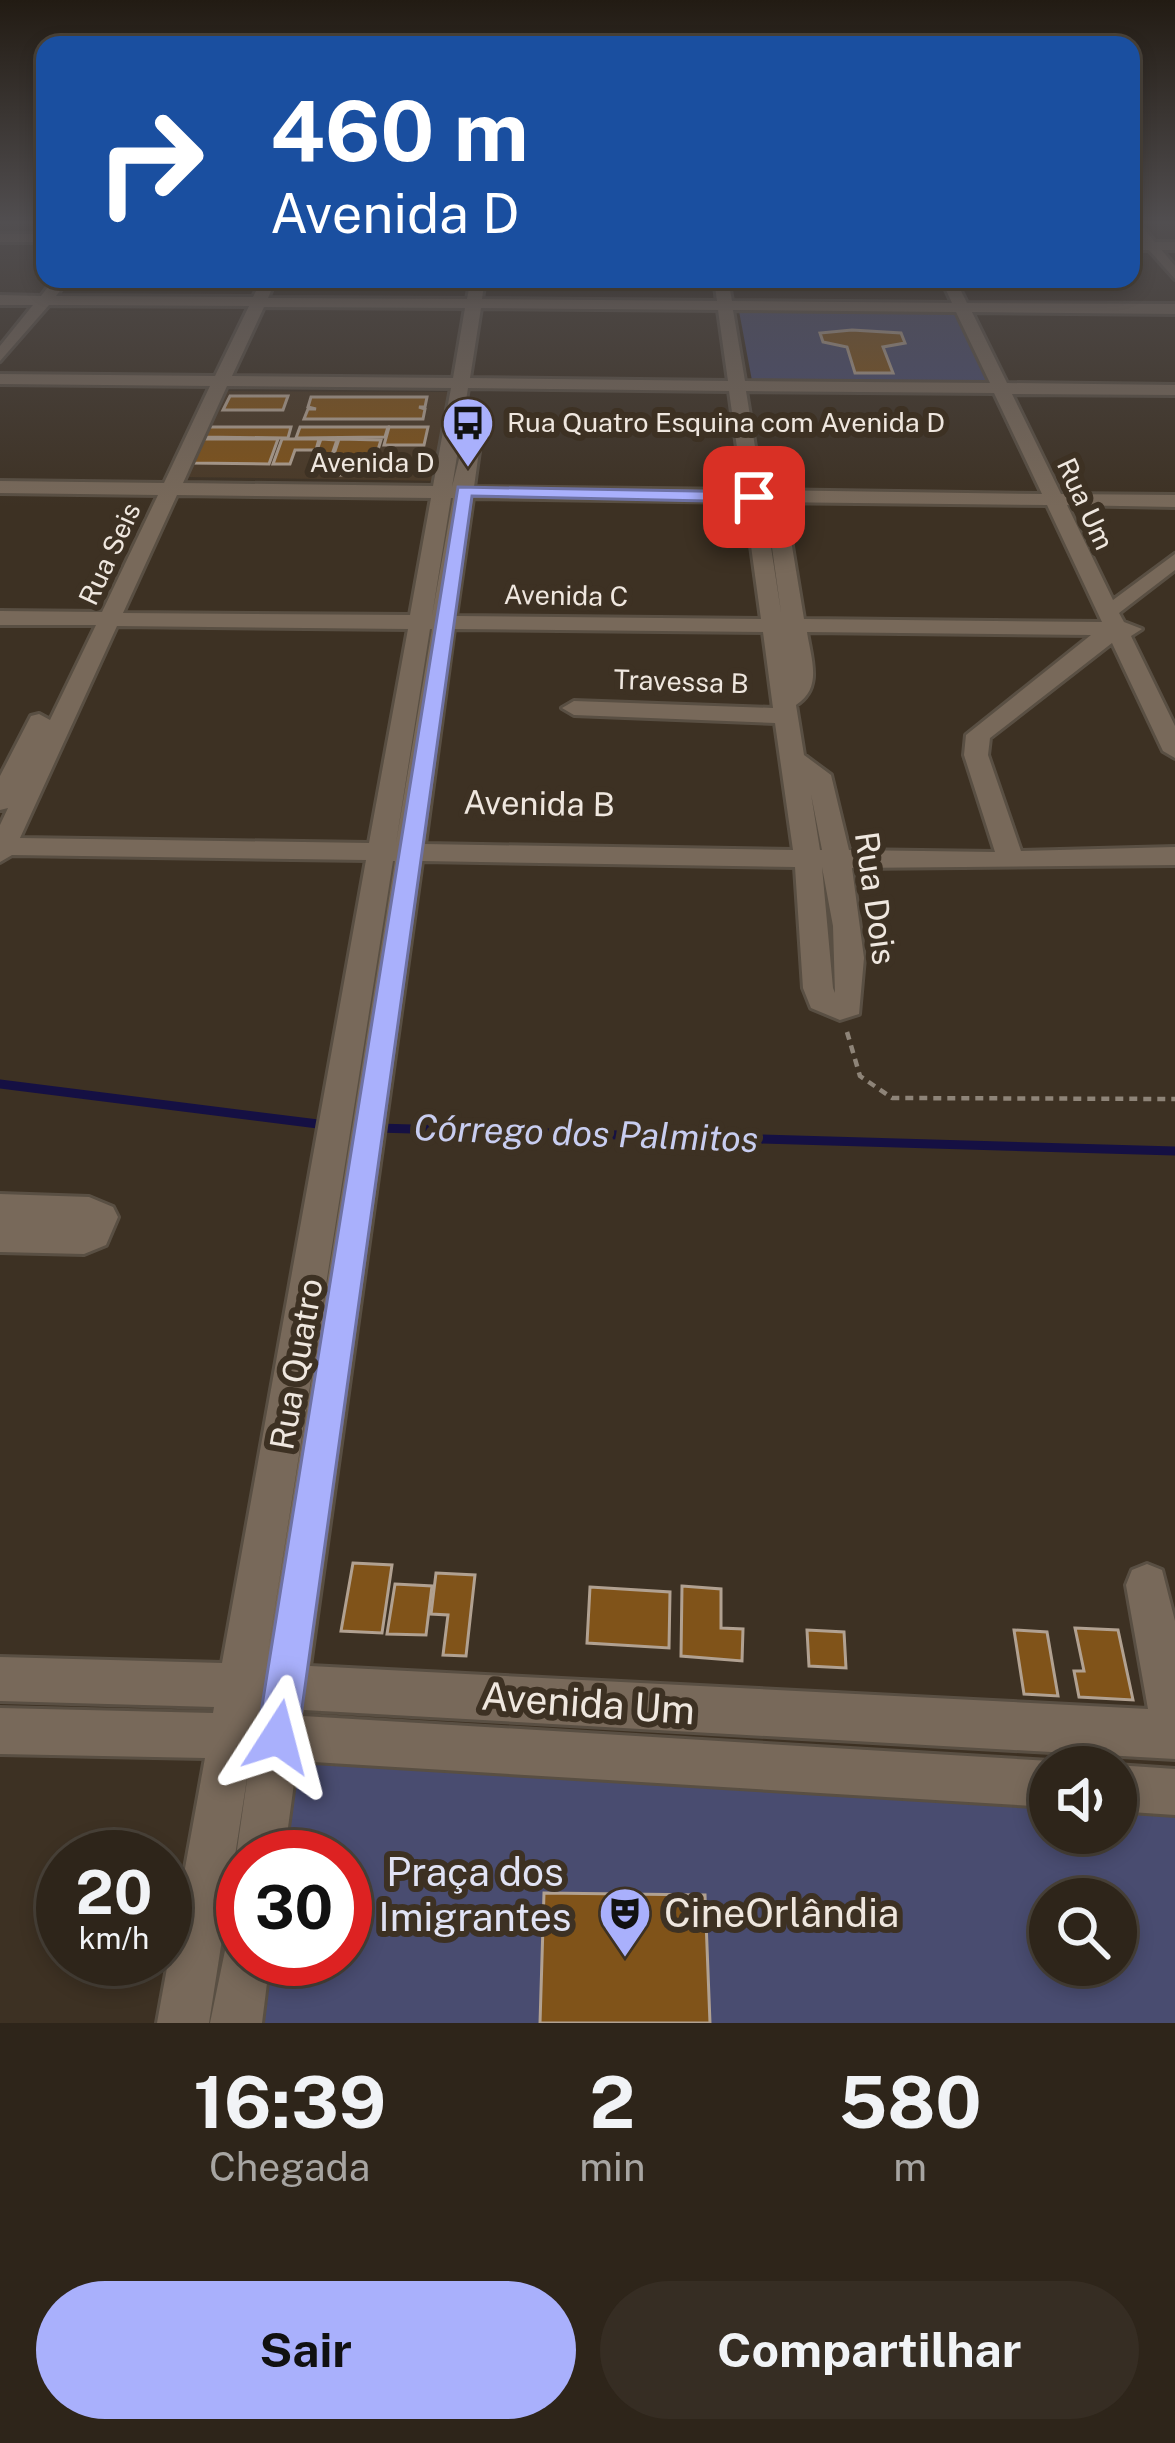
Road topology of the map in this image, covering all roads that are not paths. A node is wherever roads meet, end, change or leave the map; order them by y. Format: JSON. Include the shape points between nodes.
{"nodes":[{"id":1,"x":25,"y":317,"type":"edge"},
{"id":2,"x":243,"y":317,"type":"edge"},
{"id":3,"x":479,"y":317,"type":"edge"},
{"id":4,"x":734,"y":317,"type":"edge"},
{"id":5,"x":974,"y":317,"type":"edge"},
{"id":6,"x":0,"y":356,"type":"edge"},
{"id":7,"x":0,"y":383,"type":"edge"},
{"id":8,"x":214,"y":385,"type":"junction"},
{"id":9,"x":470,"y":388,"type":"junction"},
{"id":10,"x":746,"y":390,"type":"junction"},
{"id":11,"x":1011,"y":392,"type":"junction"},
{"id":12,"x":1175,"y":394,"type":"edge"},
{"id":13,"x":0,"y":482,"type":"edge"},
{"id":14,"x":164,"y":484,"type":"junction"},
{"id":15,"x":455,"y":486,"type":"junction"},
{"id":16,"x":1175,"y":491,"type":"edge"},
{"id":17,"x":763,"y":492,"type":"junction"},
{"id":18,"x":1060,"y":494,"type":"junction"},
{"id":19,"x":1175,"y":500,"type":"edge"},
{"id":20,"x":1175,"y":560,"type":"edge"},
{"id":21,"x":0,"y":605,"type":"edge"},
{"id":22,"x":102,"y":613,"type":"junction"},
{"id":23,"x":433,"y":616,"type":"junction"},
{"id":24,"x":0,"y":618,"type":"edge"},
{"id":25,"x":784,"y":622,"type":"junction"},
{"id":26,"x":1119,"y":622,"type":"junction"},
{"id":27,"x":574,"y":708,"type":"dead end"},
{"id":28,"x":785,"y":709,"type":"junction"},
{"id":29,"x":1175,"y":709,"type":"edge"},
{"id":30,"x":1175,"y":752,"type":"edge"},
{"id":31,"x":0,"y":802,"type":"edge"},
{"id":32,"x":3,"y":840,"type":"edge"},
{"id":33,"x":396,"y":846,"type":"junction"},
{"id":34,"x":820,"y":850,"type":"junction"},
{"id":35,"x":1009,"y":854,"type":"junction"},
{"id":36,"x":1175,"y":856,"type":"edge"},
{"id":37,"x":840,"y":1009,"type":"road end"},
{"id":38,"x":0,"y":1208,"type":"edge"},
{"id":39,"x":0,"y":1238,"type":"edge"},
{"id":40,"x":334,"y":1245,"type":"junction"},
{"id":41,"x":1147,"y":1585,"type":"dead end"},
{"id":42,"x":0,"y":1679,"type":"edge"},
{"id":43,"x":241,"y":1682,"type":"junction"},
{"id":44,"x":286,"y":1684,"type":"junction"},
{"id":45,"x":0,"y":1731,"type":"edge"},
{"id":46,"x":1175,"y":1734,"type":"edge"},
{"id":47,"x":232,"y":1735,"type":"junction"},
{"id":48,"x":278,"y":1737,"type":"junction"},
{"id":49,"x":1029,"y":1783,"type":"edge"},
{"id":50,"x":1137,"y":1789,"type":"edge"},
{"id":51,"x":1175,"y":1792,"type":"edge"},
{"id":52,"x":264,"y":1830,"type":"edge"},
{"id":53,"x":241,"y":1986,"type":"edge"},
{"id":54,"x":183,"y":2023,"type":"edge"},
{"id":55,"x":236,"y":2023,"type":"edge"}],
"edges":[{"from":1,"to":6,"type":"street"},
{"from":2,"to":8,"type":"street","name":"Rua Seis"},
{"from":3,"to":9,"type":"street","name":"Rua Quatro"},
{"from":4,"to":10,"type":"street","name":"Rua Dois"},
{"from":5,"to":11,"type":"street","name":"Rua Um"},
{"from":7,"to":8,"type":"street"},
{"from":8,"to":9,"type":"street"},
{"from":8,"to":14,"type":"street","name":"Rua Seis"},
{"from":9,"to":10,"type":"street"},
{"from":9,"to":15,"type":"street","name":"Rua Quatro"},
{"from":10,"to":11,"type":"street"},
{"from":10,"to":17,"type":"street","name":"Rua Dois"},
{"from":11,"to":12,"type":"street"},
{"from":11,"to":18,"type":"street","name":"Rua Um"},
{"from":13,"to":14,"type":"street","name":"Avenida D"},
{"from":14,"to":15,"type":"street","name":"Avenida D"},
{"from":14,"to":22,"type":"street","name":"Rua Seis"},
{"from":15,"to":17,"type":"street","name":"Avenida D"},
{"from":15,"to":23,"type":"street","name":"Rua Quatro"},
{"from":16,"to":18,"type":"street","name":"Avenida D"},
{"from":17,"to":18,"type":"street","name":"Avenida D"},
{"from":17,"to":25,"type":"street","name":"Rua Dois"},
{"from":18,"to":19,"type":"street","name":"Avenida D"},
{"from":18,"to":26,"type":"street","name":"Rua Um"},
{"from":20,"to":26,"type":"street"},
{"from":21,"to":22,"type":"street","name":"Avenida C"},
{"from":22,"to":23,"type":"street","name":"Avenida C"},
{"from":22,"to":24,"type":"street","name":"Avenida C"},
{"from":22,"to":31,"type":"street","name":"Rua Seis"},
{"from":22,"to":32,"type":"street","name":"Rua Seis"},
{"from":23,"to":25,"type":"street","name":"Avenida C"},
{"from":23,"to":33,"type":"street","name":"Rua Quatro"},
{"from":25,"to":26,"type":"street","name":"Avenida C"},
{"from":25,"to":28,"type":"street","name":"Rua Dois","via":[[803,680]]},
{"from":26,"to":29,"type":"street","name":"Rua Um"},
{"from":26,"to":30,"type":"street","name":"Rua Um"},
{"from":26,"to":35,"type":"street","via":[[978,735],[976,755]]},
{"from":27,"to":28,"type":"street","name":"Travessa B"},
{"from":28,"to":34,"type":"street","name":"Rua Dois"},
{"from":32,"to":33,"type":"street","name":"Avenida B"},
{"from":33,"to":34,"type":"street","name":"Avenida B"},
{"from":33,"to":40,"type":"street","name":"Rua Quatro"},
{"from":34,"to":35,"type":"street","name":"Avenida B"},
{"from":34,"to":37,"type":"street","name":"Rua Dois","via":[[818,988]]},
{"from":35,"to":36,"type":"street","name":"Avenida B"},
{"from":38,"to":39,"type":"street","via":[[101,1217],[83,1239]]},
{"from":40,"to":43,"type":"street","name":"Rua Quatro"},
{"from":40,"to":44,"type":"street","name":"Rua Quatro"},
{"from":41,"to":46,"type":"street"},
{"from":42,"to":43,"type":"street","name":"Avenida Um"},
{"from":43,"to":44,"type":"street","name":"Avenida Um"},
{"from":43,"to":47,"type":"street","name":"Rua Quatro"},
{"from":44,"to":46,"type":"street","name":"Avenida Um"},
{"from":44,"to":48,"type":"street","name":"Rua Quatro"},
{"from":45,"to":47,"type":"street","name":"Avenida Um"},
{"from":47,"to":48,"type":"street","name":"Avenida Um"},
{"from":47,"to":54,"type":"street","name":"Rua Quatro"},
{"from":48,"to":49,"type":"street","name":"Avenida Um"},
{"from":48,"to":52,"type":"street","name":"Rua Quatro"},
{"from":50,"to":51,"type":"street"},
{"from":53,"to":55,"type":"street"}]}
